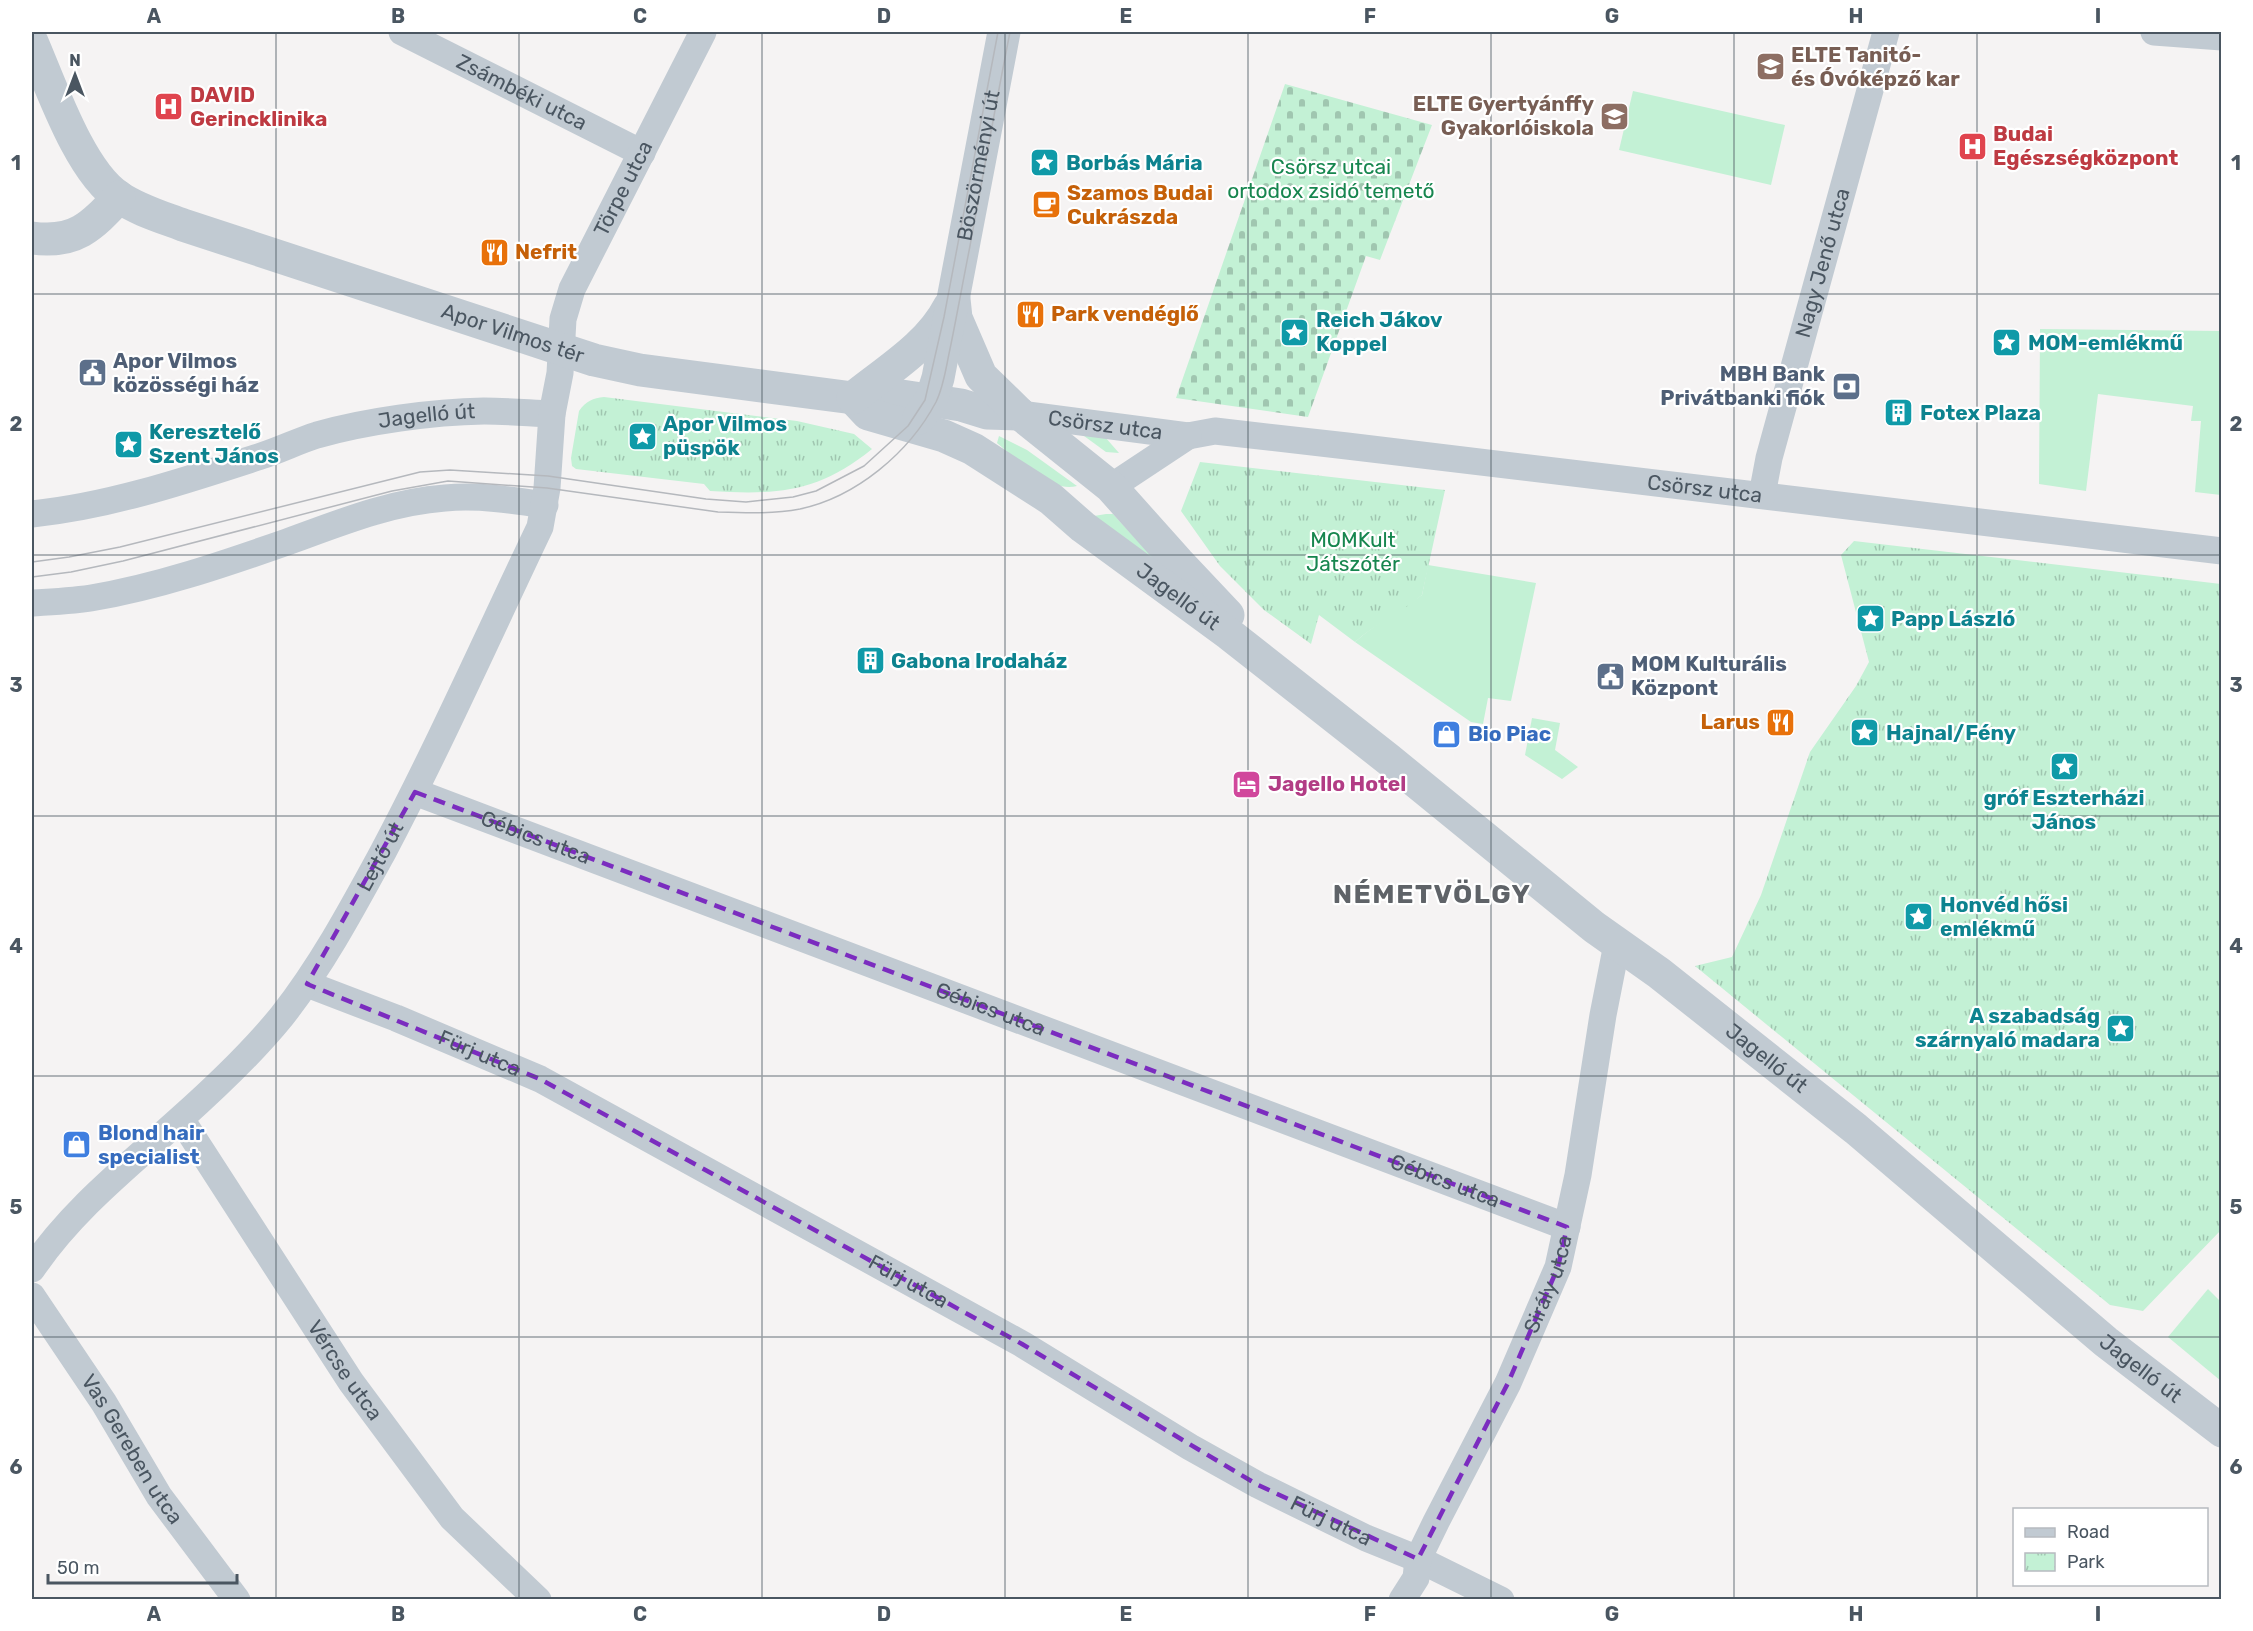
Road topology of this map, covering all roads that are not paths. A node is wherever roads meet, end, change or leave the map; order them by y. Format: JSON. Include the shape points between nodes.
{"nodes":[{"id":1,"x":402,"y":32,"type":"edge"},
{"id":2,"x":703,"y":32,"type":"edge"},
{"id":3,"x":1004,"y":32,"type":"edge"},
{"id":4,"x":1886,"y":32,"type":"edge"},
{"id":5,"x":2154,"y":32,"type":"edge"},
{"id":6,"x":2222,"y":37,"type":"edge"},
{"id":7,"x":32,"y":42,"type":"edge"},
{"id":8,"x":642,"y":153,"type":"junction"},
{"id":9,"x":119,"y":197,"type":"junction"},
{"id":10,"x":32,"y":238,"type":"edge"},
{"id":11,"x":954,"y":298,"type":"junction"},
{"id":12,"x":560,"y":351,"type":"junction"},
{"id":13,"x":853,"y":398,"type":"junction"},
{"id":14,"x":931,"y":400,"type":"junction"},
{"id":15,"x":552,"y":414,"type":"junction"},
{"id":16,"x":1020,"y":414,"type":"junction"},
{"id":17,"x":913,"y":427,"type":"junction"},
{"id":18,"x":1188,"y":436,"type":"junction"},
{"id":19,"x":1111,"y":487,"type":"junction"},
{"id":20,"x":1762,"y":495,"type":"junction"},
{"id":21,"x":1050,"y":499,"type":"junction"},
{"id":22,"x":545,"y":505,"type":"junction"},
{"id":23,"x":32,"y":514,"type":"edge"},
{"id":24,"x":2222,"y":551,"type":"edge"},
{"id":25,"x":32,"y":603,"type":"edge"},
{"id":26,"x":1305,"y":693,"type":"junction"},
{"id":27,"x":415,"y":792,"type":"junction"},
{"id":28,"x":1617,"y":944,"type":"junction"},
{"id":29,"x":307,"y":984,"type":"junction"},
{"id":30,"x":181,"y":1119,"type":"junction"},
{"id":31,"x":1567,"y":1227,"type":"junction"},
{"id":32,"x":32,"y":1269,"type":"edge"},
{"id":33,"x":32,"y":1296,"type":"edge"},
{"id":34,"x":2222,"y":1431,"type":"edge"},
{"id":35,"x":1418,"y":1559,"type":"junction"},
{"id":36,"x":237,"y":1599,"type":"edge"},
{"id":37,"x":538,"y":1599,"type":"edge"},
{"id":38,"x":1402,"y":1599,"type":"edge"},
{"id":39,"x":1501,"y":1599,"type":"edge"}],
"edges":[{"from":1,"to":8,"type":"street","name":"Zsámbéki utca"},
{"from":2,"to":8,"type":"street","name":"Törpe utca"},
{"from":3,"to":11,"type":"street","name":"Böszörményi út"},
{"from":4,"to":20,"type":"street","name":"Nagy Jenő utca"},
{"from":5,"to":6,"type":"street"},
{"from":7,"to":9,"type":"street","name":"Apor Vilmos tér","via":[[89,166]]},
{"from":8,"to":12,"type":"street","name":"Törpe utca","via":[[572,289],[563,319]]},
{"from":9,"to":10,"type":"street","via":[[79,234],[46,240]]},
{"from":9,"to":12,"type":"street","name":"Apor Vilmos tér","via":[[183,225]]},
{"from":11,"to":13,"type":"street","name":"Böszörményi út","via":[[929,335]]},
{"from":11,"to":14,"type":"street","name":"Böszörményi út"},
{"from":11,"to":16,"type":"street","name":"Böszörményi út","via":[[956,318],[981,376]]},
{"from":12,"to":13,"type":"street","name":"Apor Vilmos tér","via":[[640,370]]},
{"from":12,"to":15,"type":"street","name":"Lejtő út"},
{"from":13,"to":14,"type":"street","via":[[894,394]]},
{"from":13,"to":17,"type":"street","via":[[868,414]]},
{"from":14,"to":16,"type":"street","via":[[987,413]]},
{"from":14,"to":17,"type":"street","name":"Böszörményi út"},
{"from":15,"to":22,"type":"street","name":"Lejtő út"},
{"from":15,"to":23,"type":"street","name":"Jagelló út","via":[[483,411],[371,424],[304,439],[265,455],[111,500]]},
{"from":16,"to":18,"type":"street","name":"Csörsz utca"},
{"from":16,"to":19,"type":"street","name":"Jagelló út"},
{"from":17,"to":21,"type":"street","name":"Jagelló út","via":[[973,449]]},
{"from":18,"to":19,"type":"street","name":"Csörsz utca"},
{"from":18,"to":20,"type":"street","name":"Csörsz utca","via":[[1215,431]]},
{"from":19,"to":21,"type":"street","via":[[1072,500]]},
{"from":19,"to":26,"type":"street","name":"Jagelló út"},
{"from":20,"to":24,"type":"street","name":"Csörsz utca"},
{"from":21,"to":26,"type":"street","name":"Jagelló út"},
{"from":22,"to":25,"type":"street","via":[[475,496],[420,501],[344,521],[134,589]]},
{"from":22,"to":27,"type":"street","name":"Lejtő út","via":[[540,527]]},
{"from":26,"to":28,"type":"street","name":"Jagelló út"},
{"from":27,"to":29,"type":"street","name":"Lejtő út","via":[[351,912]]},
{"from":27,"to":31,"type":"street","name":"Gébics utca"},
{"from":28,"to":31,"type":"street","name":"Sirály utca"},
{"from":28,"to":34,"type":"street","name":"Jagelló út","via":[[1856,1129],[2106,1342]]},
{"from":29,"to":30,"type":"street","name":"Lejtő út","via":[[265,1034]]},
{"from":29,"to":35,"type":"street","name":"Fürj utca","via":[[540,1079],[1022,1344],[1258,1485]]},
{"from":30,"to":32,"type":"street","name":"Lejtő út","via":[[78,1211]]},
{"from":30,"to":37,"type":"street","name":"Vércse utca","via":[[351,1382],[452,1518]]},
{"from":31,"to":35,"type":"street","name":"Sirály utca","via":[[1557,1267],[1508,1383]]},
{"from":33,"to":36,"type":"street","name":"Vas Gereben utca","via":[[104,1403],[159,1496]]},
{"from":35,"to":38,"type":"street","name":"Sirály utca","via":[[1416,1578]]},
{"from":35,"to":39,"type":"street","name":"Fürj utca"}]}
